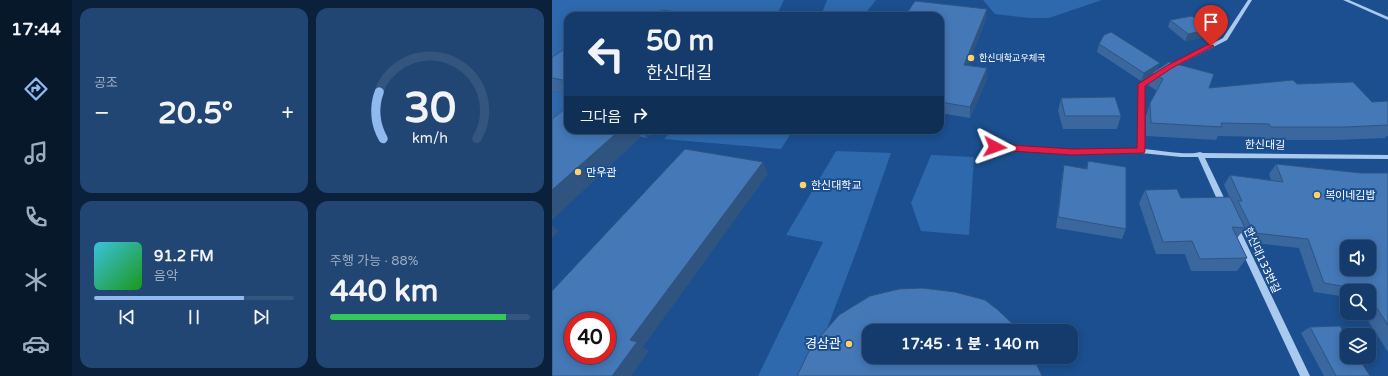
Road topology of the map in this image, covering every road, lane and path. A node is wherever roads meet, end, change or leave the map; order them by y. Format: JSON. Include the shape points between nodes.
{"nodes":[{"id":1,"x":1250,"y":0,"type":"edge"},
{"id":2,"x":1345,"y":0,"type":"edge"},
{"id":3,"x":1388,"y":19,"type":"edge"},
{"id":4,"x":995,"y":147,"type":"dead end"},
{"id":5,"x":1141,"y":151,"type":"junction"},
{"id":6,"x":1200,"y":154,"type":"junction"},
{"id":7,"x":1388,"y":157,"type":"edge"},
{"id":8,"x":1305,"y":376,"type":"edge"}],
"edges":[{"from":1,"to":5,"type":"street","via":[[1225,39],[1170,66],[1141,85]]},
{"from":2,"to":3,"type":"street"},
{"from":4,"to":5,"type":"street","name":"한신대길","via":[[1073,152]]},
{"from":5,"to":6,"type":"street","name":"한신대길"},
{"from":6,"to":7,"type":"street","name":"한신대길"},
{"from":6,"to":8,"type":"street","name":"한신대133번길"}]}
